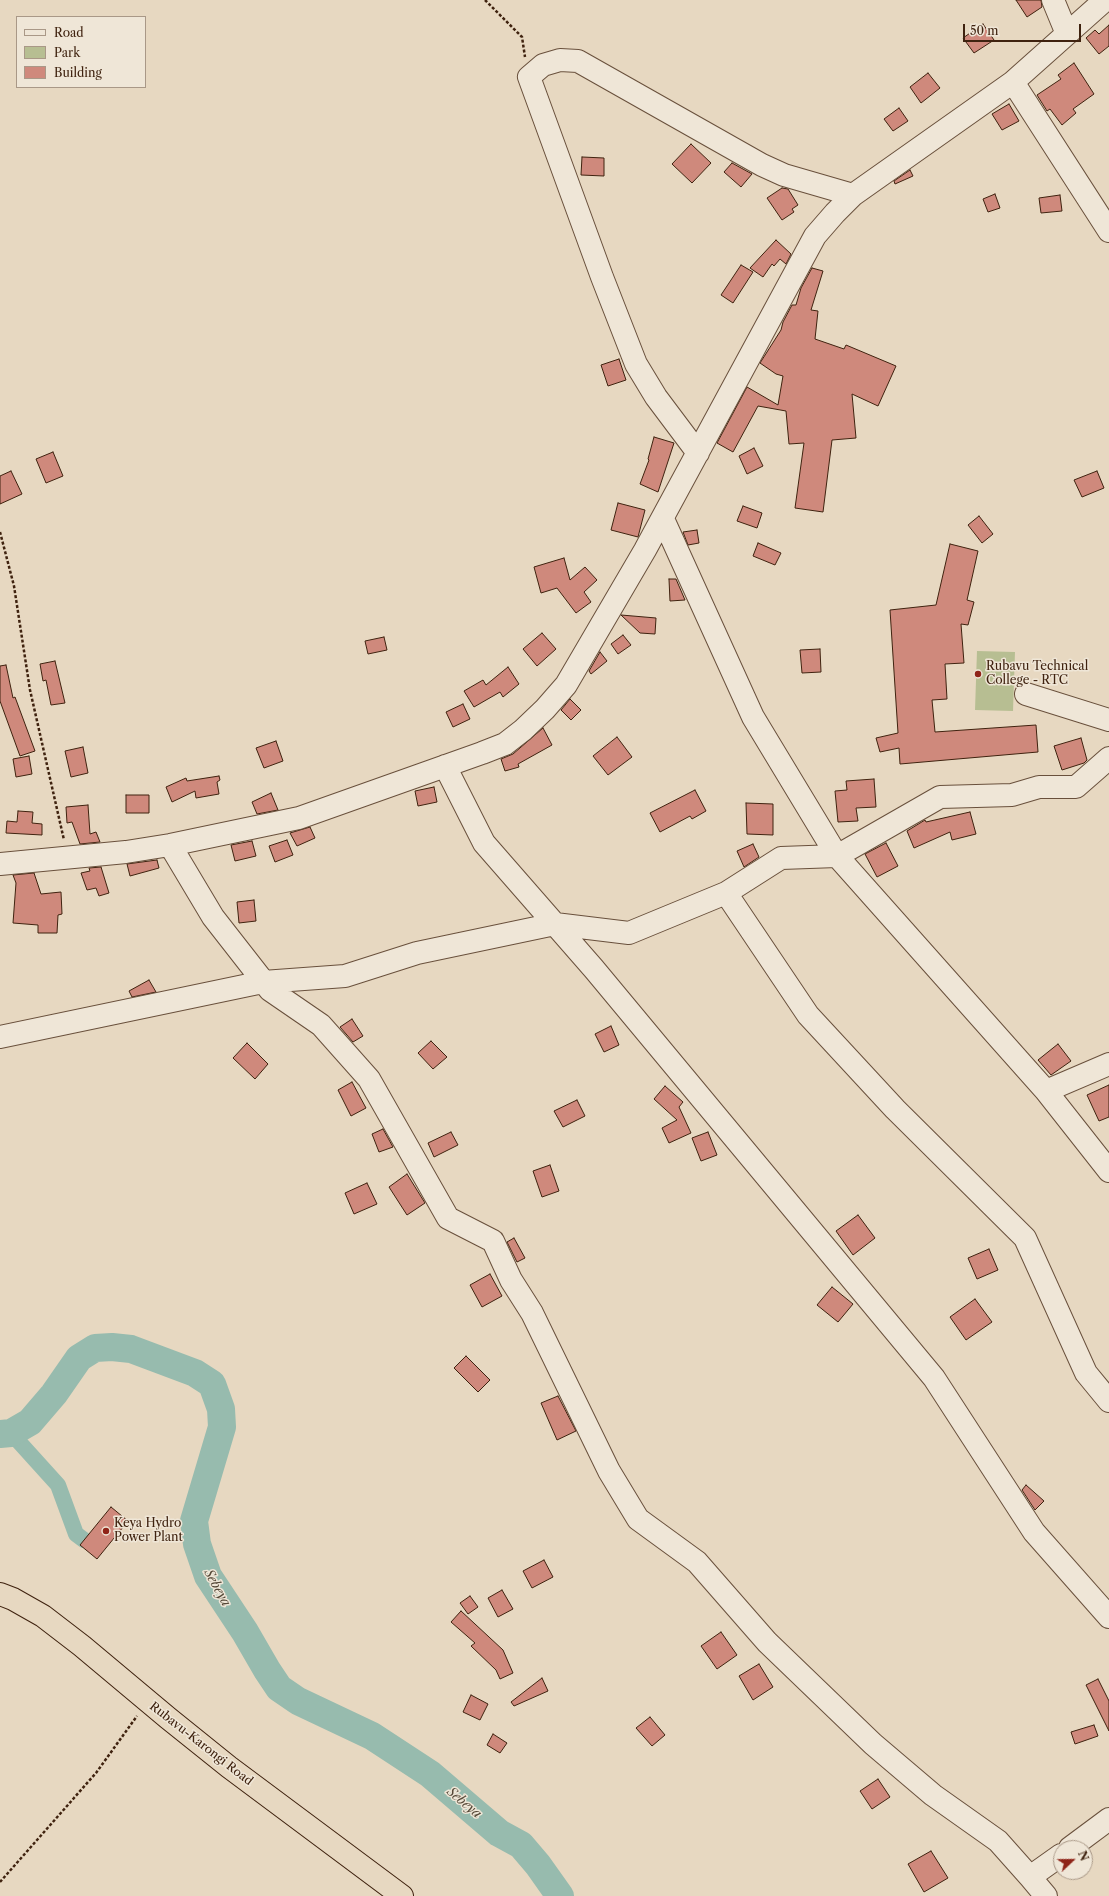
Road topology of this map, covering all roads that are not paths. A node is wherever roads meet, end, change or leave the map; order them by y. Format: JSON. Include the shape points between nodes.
{"nodes":[{"id":1,"x":1053,"y":0,"type":"edge"},
{"id":2,"x":1105,"y":0,"type":"edge"},
{"id":3,"x":1067,"y":34,"type":"junction"},
{"id":4,"x":1013,"y":82,"type":"junction"},
{"id":5,"x":853,"y":196,"type":"junction"},
{"id":6,"x":1109,"y":231,"type":"edge"},
{"id":7,"x":698,"y":453,"type":"junction"},
{"id":8,"x":662,"y":519,"type":"junction"},
{"id":9,"x":1026,"y":694,"type":"dead end"},
{"id":10,"x":1109,"y":720,"type":"edge"},
{"id":11,"x":1109,"y":758,"type":"edge"},
{"id":12,"x":445,"y":766,"type":"junction"},
{"id":13,"x":170,"y":845,"type":"junction"},
{"id":14,"x":837,"y":856,"type":"junction"},
{"id":15,"x":0,"y":864,"type":"edge"},
{"id":16,"x":726,"y":893,"type":"junction"},
{"id":17,"x":555,"y":924,"type":"junction"},
{"id":18,"x":263,"y":982,"type":"junction"},
{"id":19,"x":0,"y":1037,"type":"edge"},
{"id":20,"x":1109,"y":1064,"type":"edge"},
{"id":21,"x":1046,"y":1091,"type":"junction"},
{"id":22,"x":1109,"y":1171,"type":"edge"},
{"id":23,"x":1109,"y":1401,"type":"edge"},
{"id":24,"x":0,"y":1594,"type":"edge"},
{"id":25,"x":1109,"y":1617,"type":"edge"},
{"id":26,"x":1109,"y":1819,"type":"edge"},
{"id":27,"x":1081,"y":1840,"type":"edge"},
{"id":28,"x":1053,"y":1860,"type":"edge"},
{"id":29,"x":1030,"y":1877,"type":"junction"},
{"id":30,"x":402,"y":1896,"type":"edge"},
{"id":31,"x":1046,"y":1896,"type":"edge"}],
"edges":[{"from":1,"to":3,"type":"street"},
{"from":2,"to":3,"type":"street"},
{"from":3,"to":4,"type":"street"},
{"from":4,"to":5,"type":"street"},
{"from":4,"to":6,"type":"street"},
{"from":5,"to":7,"type":"street","via":[[834,213],[815,236]]},
{"from":5,"to":7,"type":"street","via":[[784,175],[762,165],[578,61],[560,60],[543,65],[529,77],[636,364],[656,397]]},
{"from":7,"to":8,"type":"street"},
{"from":8,"to":12,"type":"street","via":[[566,685],[546,709],[505,744]]},
{"from":8,"to":14,"type":"street","via":[[753,717]]},
{"from":9,"to":10,"type":"street"},
{"from":11,"to":14,"type":"street","via":[[1076,787],[1039,788],[1012,794],[940,797]]},
{"from":12,"to":13,"type":"street","via":[[298,818]]},
{"from":12,"to":17,"type":"street","via":[[484,843]]},
{"from":13,"to":15,"type":"street","via":[[126,852]]},
{"from":13,"to":18,"type":"street","via":[[214,917]]},
{"from":14,"to":16,"type":"street","via":[[781,858]]},
{"from":14,"to":21,"type":"street"},
{"from":16,"to":17,"type":"street","via":[[629,933]]},
{"from":16,"to":23,"type":"street","via":[[808,1015],[895,1109],[1025,1238],[1086,1372]]},
{"from":17,"to":18,"type":"street","via":[[417,953],[345,976]]},
{"from":17,"to":25,"type":"street","via":[[934,1378],[1034,1532]]},
{"from":18,"to":19,"type":"street"},
{"from":18,"to":29,"type":"street","via":[[270,990],[321,1025],[369,1079],[448,1218],[493,1241],[511,1280],[532,1313],[609,1471],[638,1519],[697,1562],[767,1642],[873,1744],[932,1795],[998,1841]]},
{"from":20,"to":21,"type":"street"},
{"from":21,"to":22,"type":"street"},
{"from":24,"to":30,"type":"highway","name":"Rubavu-Karongi Road","via":[[43,1616],[229,1767]]},
{"from":26,"to":27,"type":"street"},
{"from":28,"to":29,"type":"street"},
{"from":29,"to":31,"type":"street"}]}
